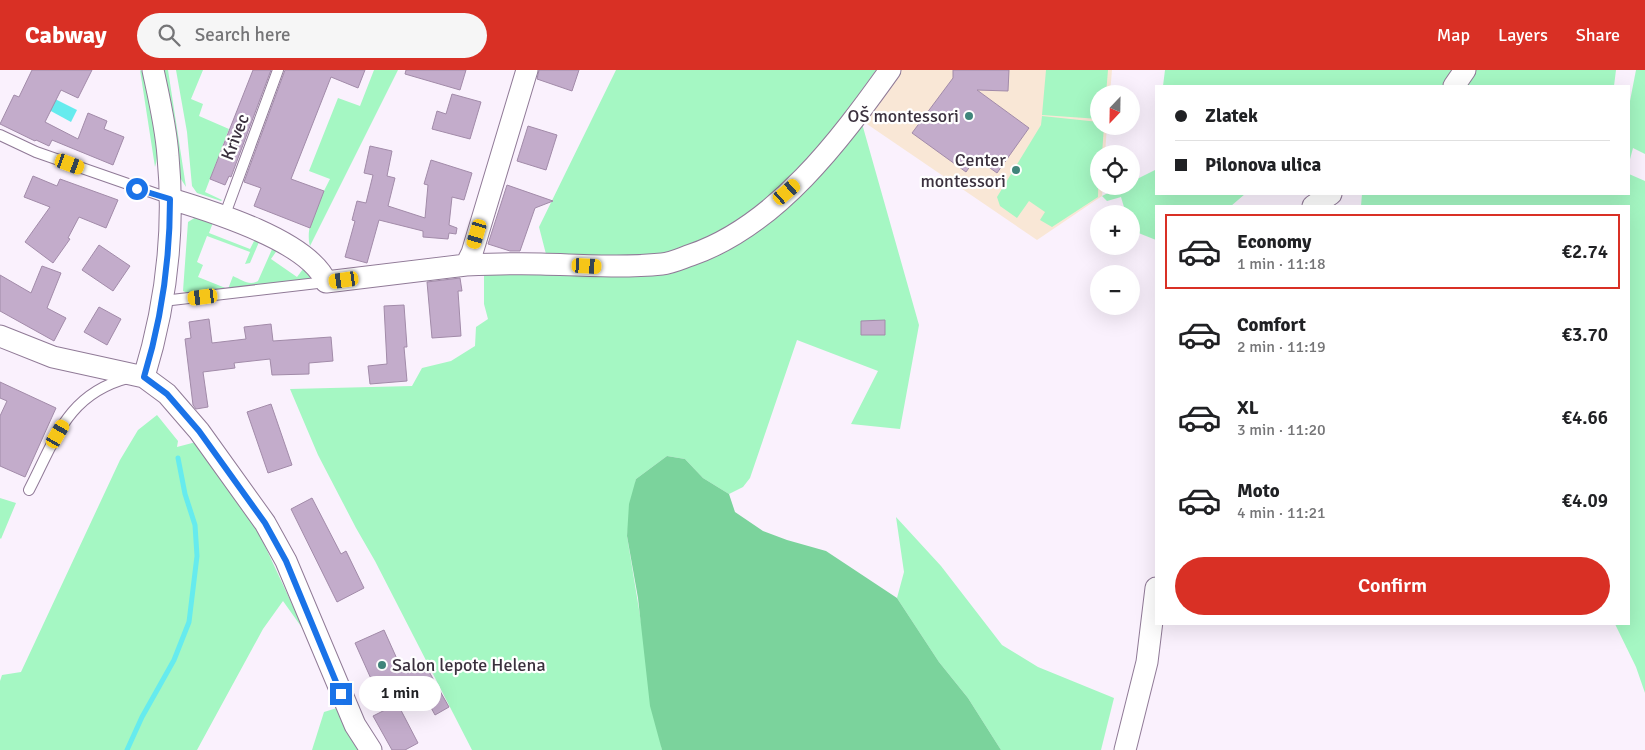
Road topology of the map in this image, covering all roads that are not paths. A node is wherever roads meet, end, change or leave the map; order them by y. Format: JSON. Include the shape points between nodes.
{"nodes":[{"id":1,"x":153,"y":70,"type":"edge"},
{"id":2,"x":278,"y":70,"type":"edge"},
{"id":3,"x":527,"y":70,"type":"edge"},
{"id":4,"x":890,"y":70,"type":"edge"},
{"id":5,"x":1465,"y":70,"type":"edge"},
{"id":6,"x":1455,"y":85,"type":"edge"},
{"id":7,"x":0,"y":135,"type":"edge"},
{"id":8,"x":1330,"y":195,"type":"edge"},
{"id":9,"x":170,"y":199,"type":"junction"},
{"id":10,"x":1315,"y":205,"type":"edge"},
{"id":11,"x":224,"y":217,"type":"junction"},
{"id":12,"x":466,"y":264,"type":"junction"},
{"id":13,"x":326,"y":282,"type":"junction"},
{"id":14,"x":163,"y":301,"type":"junction"},
{"id":15,"x":0,"y":336,"type":"edge"},
{"id":16,"x":144,"y":377,"type":"junction"},
{"id":17,"x":29,"y":490,"type":"dead end"},
{"id":18,"x":1155,"y":596,"type":"edge"},
{"id":19,"x":371,"y":750,"type":"edge"},
{"id":20,"x":1124,"y":750,"type":"edge"}],
"edges":[{"from":1,"to":9,"type":"street","via":[[168,155]]},
{"from":2,"to":11,"type":"lane","name":"Krivec"},
{"from":3,"to":12,"type":"street"},
{"from":4,"to":12,"type":"street","via":[[850,126],[799,181],[734,235],[708,249],[664,264],[603,267]]},
{"from":5,"to":6,"type":"street"},
{"from":7,"to":9,"type":"lane","via":[[36,152]]},
{"from":8,"to":10,"type":"street"},
{"from":9,"to":11,"type":"street"},
{"from":9,"to":14,"type":"street","via":[[170,241]]},
{"from":11,"to":13,"type":"street","via":[[284,243],[319,269]]},
{"from":12,"to":13,"type":"street"},
{"from":13,"to":14,"type":"lane"},
{"from":14,"to":16,"type":"street"},
{"from":15,"to":16,"type":"street","via":[[53,356]]},
{"from":16,"to":17,"type":"lane","via":[[116,382],[81,400],[58,434]]},
{"from":16,"to":19,"type":"street","via":[[167,394],[199,431],[265,523],[286,561],[355,725]]},
{"from":18,"to":20,"type":"street","via":[[1147,662]]}]}
